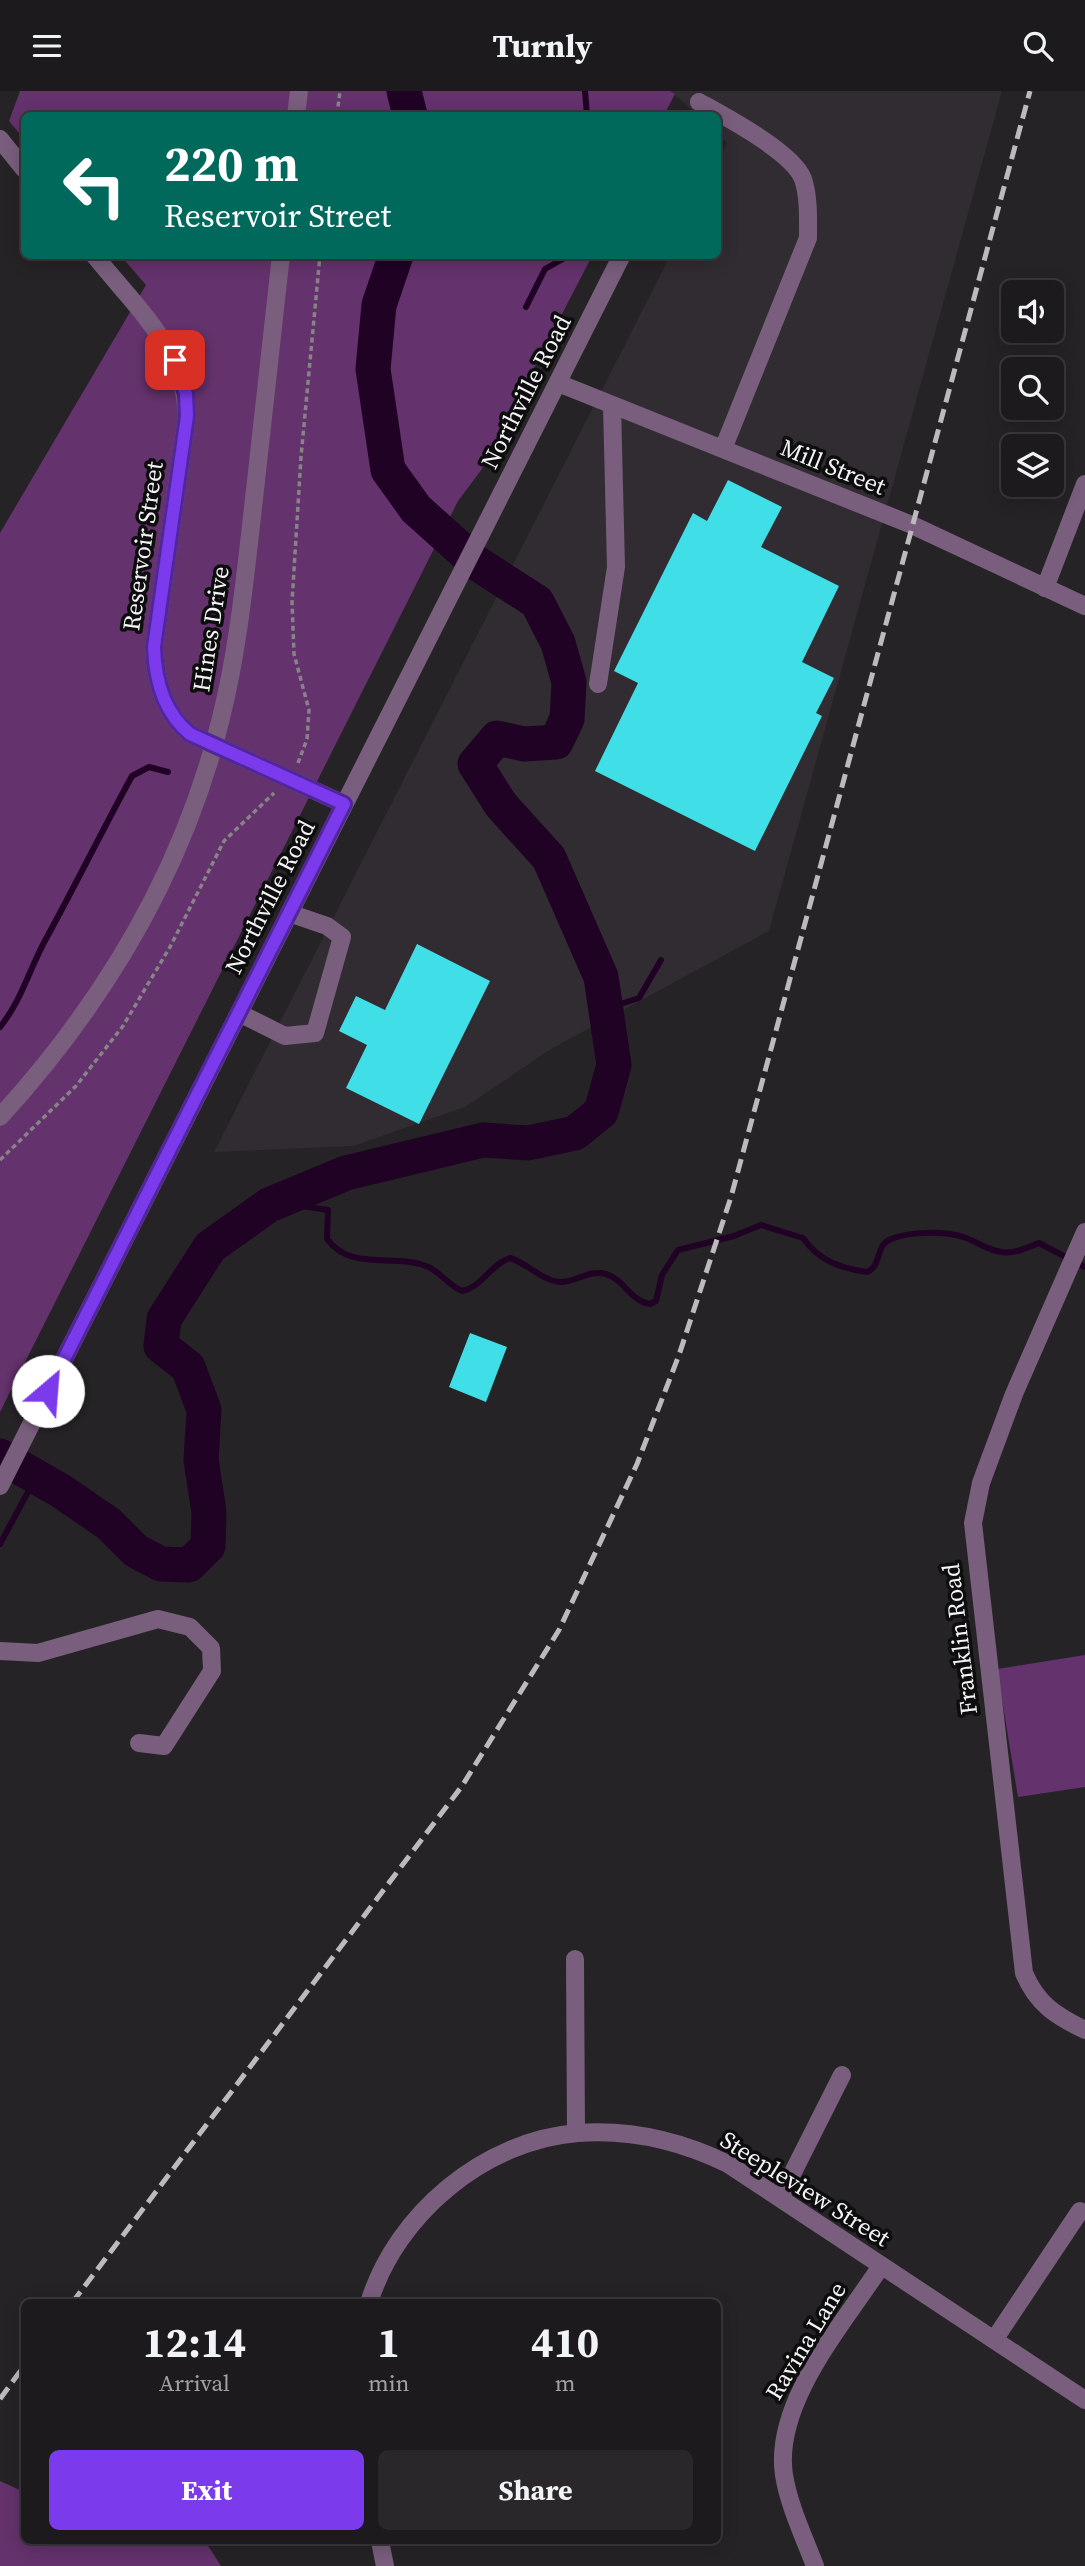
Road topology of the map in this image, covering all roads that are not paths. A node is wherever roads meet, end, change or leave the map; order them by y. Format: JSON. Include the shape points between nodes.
{"nodes":[{"id":1,"x":299,"y":91,"type":"edge"},
{"id":2,"x":699,"y":103,"type":"edge"},
{"id":3,"x":296,"y":112,"type":"edge"},
{"id":4,"x":716,"y":112,"type":"edge"},
{"id":5,"x":721,"y":115,"type":"edge"},
{"id":6,"x":0,"y":139,"type":"edge"},
{"id":7,"x":21,"y":165,"type":"edge"},
{"id":8,"x":97,"y":259,"type":"edge"},
{"id":9,"x":281,"y":259,"type":"edge"},
{"id":10,"x":620,"y":259,"type":"edge"},
{"id":11,"x":558,"y":383,"type":"junction"},
{"id":12,"x":612,"y":405,"type":"junction"},
{"id":13,"x":723,"y":449,"type":"junction"},
{"id":14,"x":1085,"y":484,"type":"edge"},
{"id":15,"x":1045,"y":588,"type":"junction"},
{"id":16,"x":1085,"y":606,"type":"edge"},
{"id":17,"x":598,"y":684,"type":"dead end"},
{"id":18,"x":214,"y":744,"type":"junction"},
{"id":19,"x":344,"y":804,"type":"junction"},
{"id":20,"x":289,"y":913,"type":"junction"},
{"id":21,"x":239,"y":1013,"type":"junction"},
{"id":22,"x":0,"y":1117,"type":"edge"},
{"id":23,"x":1081,"y":1240,"type":"edge"},
{"id":24,"x":0,"y":1486,"type":"edge"},
{"id":25,"x":0,"y":1651,"type":"edge"},
{"id":26,"x":139,"y":1742,"type":"dead end"},
{"id":27,"x":575,"y":1959,"type":"dead end"},
{"id":28,"x":1085,"y":2030,"type":"edge"},
{"id":29,"x":842,"y":2075,"type":"dead end"},
{"id":30,"x":576,"y":2133,"type":"junction"},
{"id":31,"x":780,"y":2198,"type":"junction"},
{"id":32,"x":1080,"y":2211,"type":"dead end"},
{"id":33,"x":881,"y":2266,"type":"junction"},
{"id":34,"x":371,"y":2299,"type":"edge"},
{"id":35,"x":994,"y":2340,"type":"junction"},
{"id":36,"x":1085,"y":2400,"type":"edge"},
{"id":37,"x":381,"y":2544,"type":"edge"},
{"id":38,"x":385,"y":2566,"type":"edge"},
{"id":39,"x":815,"y":2566,"type":"edge"}],
"edges":[{"from":1,"to":3,"type":"street"},
{"from":2,"to":4,"type":"street"},
{"from":5,"to":13,"type":"street","via":[[759,135],[802,176],[808,205],[808,238]]},
{"from":6,"to":7,"type":"street"},
{"from":8,"to":18,"type":"street","name":"Reservoir Street","via":[[167,346],[181,374],[187,416],[155,666],[173,718],[190,734]]},
{"from":9,"to":18,"type":"street","name":"Hines Drive","via":[[242,601]]},
{"from":10,"to":11,"type":"street","name":"Northville Road"},
{"from":11,"to":12,"type":"street","name":"Mill Street"},
{"from":11,"to":19,"type":"street","name":"Northville Road"},
{"from":12,"to":13,"type":"street","name":"Mill Street"},
{"from":12,"to":17,"type":"street","via":[[616,567]]},
{"from":13,"to":15,"type":"street","name":"Mill Street","via":[[912,526]]},
{"from":14,"to":15,"type":"street"},
{"from":15,"to":16,"type":"street","name":"Mill Street"},
{"from":18,"to":19,"type":"street","name":"Reservoir Street"},
{"from":18,"to":22,"type":"street","name":"Hines Drive","via":[[178,846],[117,965],[64,1043]]},
{"from":19,"to":20,"type":"street","name":"Northville Road"},
{"from":20,"to":21,"type":"street","name":"Northville Road"},
{"from":20,"to":21,"type":"street","via":[[327,926],[342,937],[315,1033],[285,1036]]},
{"from":21,"to":24,"type":"street","name":"Northville Road"},
{"from":23,"to":28,"type":"street","name":"Franklin Road","via":[[981,1483],[973,1540],[1024,1973],[1041,2003]]},
{"from":25,"to":26,"type":"street","via":[[38,1653],[158,1619],[190,1627],[211,1648],[212,1671],[164,1746]]},
{"from":27,"to":30,"type":"street"},
{"from":29,"to":31,"type":"street"},
{"from":30,"to":31,"type":"street","name":"Steepleview Street","via":[[635,2134],[687,2146],[728,2164]]},
{"from":30,"to":34,"type":"street","name":"Steepleview Street","via":[[505,2153],[447,2188],[401,2239]]},
{"from":31,"to":33,"type":"street","name":"Steepleview Street"},
{"from":32,"to":35,"type":"street"},
{"from":33,"to":35,"type":"street","name":"Steepleview Street"},
{"from":33,"to":39,"type":"street","name":"Ravina Lane","via":[[804,2383],[788,2417],[782,2459]]},
{"from":35,"to":36,"type":"street","name":"Steepleview Street"},
{"from":37,"to":38,"type":"street"}]}
